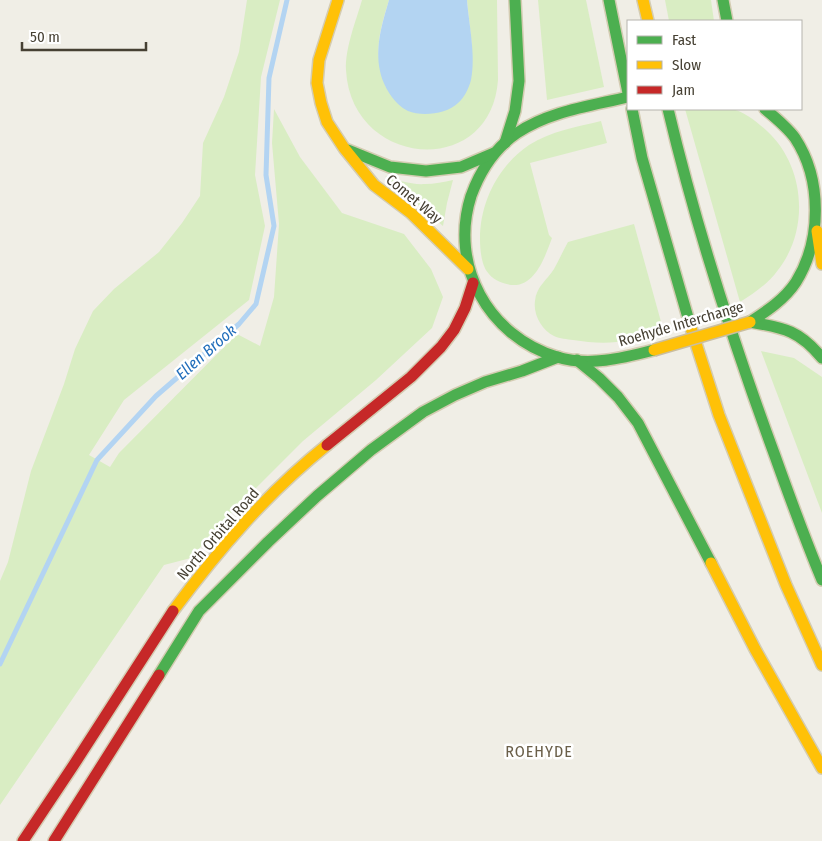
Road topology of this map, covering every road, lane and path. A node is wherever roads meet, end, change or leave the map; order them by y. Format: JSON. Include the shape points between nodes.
{"nodes":[{"id":1,"x":338,"y":0,"type":"edge"},
{"id":2,"x":515,"y":0,"type":"edge"},
{"id":3,"x":609,"y":0,"type":"edge"},
{"id":4,"x":643,"y":0,"type":"edge"},
{"id":5,"x":723,"y":0,"type":"edge"},
{"id":6,"x":648,"y":20,"type":"edge"},
{"id":7,"x":727,"y":20,"type":"edge"},
{"id":8,"x":627,"y":88,"type":"edge"},
{"id":9,"x":627,"y":97,"type":"edge"},
{"id":10,"x":632,"y":110,"type":"edge"},
{"id":11,"x":668,"y":110,"type":"edge"},
{"id":12,"x":766,"y":110,"type":"edge"},
{"id":13,"x":505,"y":143,"type":"junction"},
{"id":14,"x":344,"y":148,"type":"junction"},
{"id":15,"x":494,"y":153,"type":"junction"},
{"id":16,"x":817,"y":231,"type":"junction"},
{"id":17,"x":822,"y":264,"type":"edge"},
{"id":18,"x":468,"y":269,"type":"junction"},
{"id":19,"x":473,"y":283,"type":"junction"},
{"id":20,"x":750,"y":322,"type":"junction"},
{"id":21,"x":558,"y":357,"type":"junction"},
{"id":22,"x":822,"y":358,"type":"edge"},
{"id":23,"x":577,"y":360,"type":"junction"},
{"id":24,"x":822,"y":580,"type":"edge"},
{"id":25,"x":822,"y":665,"type":"edge"},
{"id":26,"x":822,"y":768,"type":"edge"},
{"id":27,"x":23,"y":841,"type":"edge"},
{"id":28,"x":54,"y":841,"type":"edge"}],
"edges":[{"from":1,"to":14,"type":"main road","name":"Comet Way","via":[[319,60],[317,83],[327,122]]},
{"from":2,"to":13,"type":"main road","via":[[519,81],[515,111]]},
{"from":3,"to":8,"type":"main road"},
{"from":4,"to":6,"type":"main road"},
{"from":5,"to":7,"type":"main road"},
{"from":9,"to":13,"type":"main road","name":"Roehyde Interchange","via":[[529,125]]},
{"from":10,"to":25,"type":"main road","via":[[642,158],[682,300],[719,414],[786,585]]},
{"from":11,"to":24,"type":"main road","via":[[707,258],[748,384]]},
{"from":12,"to":16,"type":"main road","name":"Roehyde Interchange","via":[[798,142],[808,162],[816,184]]},
{"from":13,"to":15,"type":"main road","name":"Roehyde Interchange"},
{"from":14,"to":15,"type":"main road","name":"Comet Way","via":[[390,167],[426,171],[461,167]]},
{"from":14,"to":18,"type":"main road","name":"Comet Way","via":[[374,185],[411,213]]},
{"from":15,"to":18,"type":"main road","name":"Roehyde Interchange","via":[[470,196],[464,244]]},
{"from":16,"to":17,"type":"main road"},
{"from":16,"to":20,"type":"main road","name":"Roehyde Interchange","via":[[805,266],[795,283],[782,298]]},
{"from":18,"to":19,"type":"main road","name":"Roehyde Interchange"},
{"from":19,"to":21,"type":"main road","name":"Roehyde Interchange","via":[[495,318],[507,330],[540,351]]},
{"from":19,"to":27,"type":"main road","name":"North Orbital Road","via":[[454,330],[441,347],[411,377],[302,465],[252,514],[204,569],[166,620]]},
{"from":20,"to":22,"type":"main road","via":[[790,332],[807,342]]},
{"from":20,"to":23,"type":"main road","name":"Roehyde Interchange","bridge":true,"via":[[627,357]]},
{"from":21,"to":23,"type":"main road","name":"Roehyde Interchange"},
{"from":21,"to":28,"type":"main road","via":[[485,382],[423,412],[371,450],[268,542],[199,611]]},
{"from":23,"to":26,"type":"main road","via":[[618,397],[638,424],[755,649]]}]}
